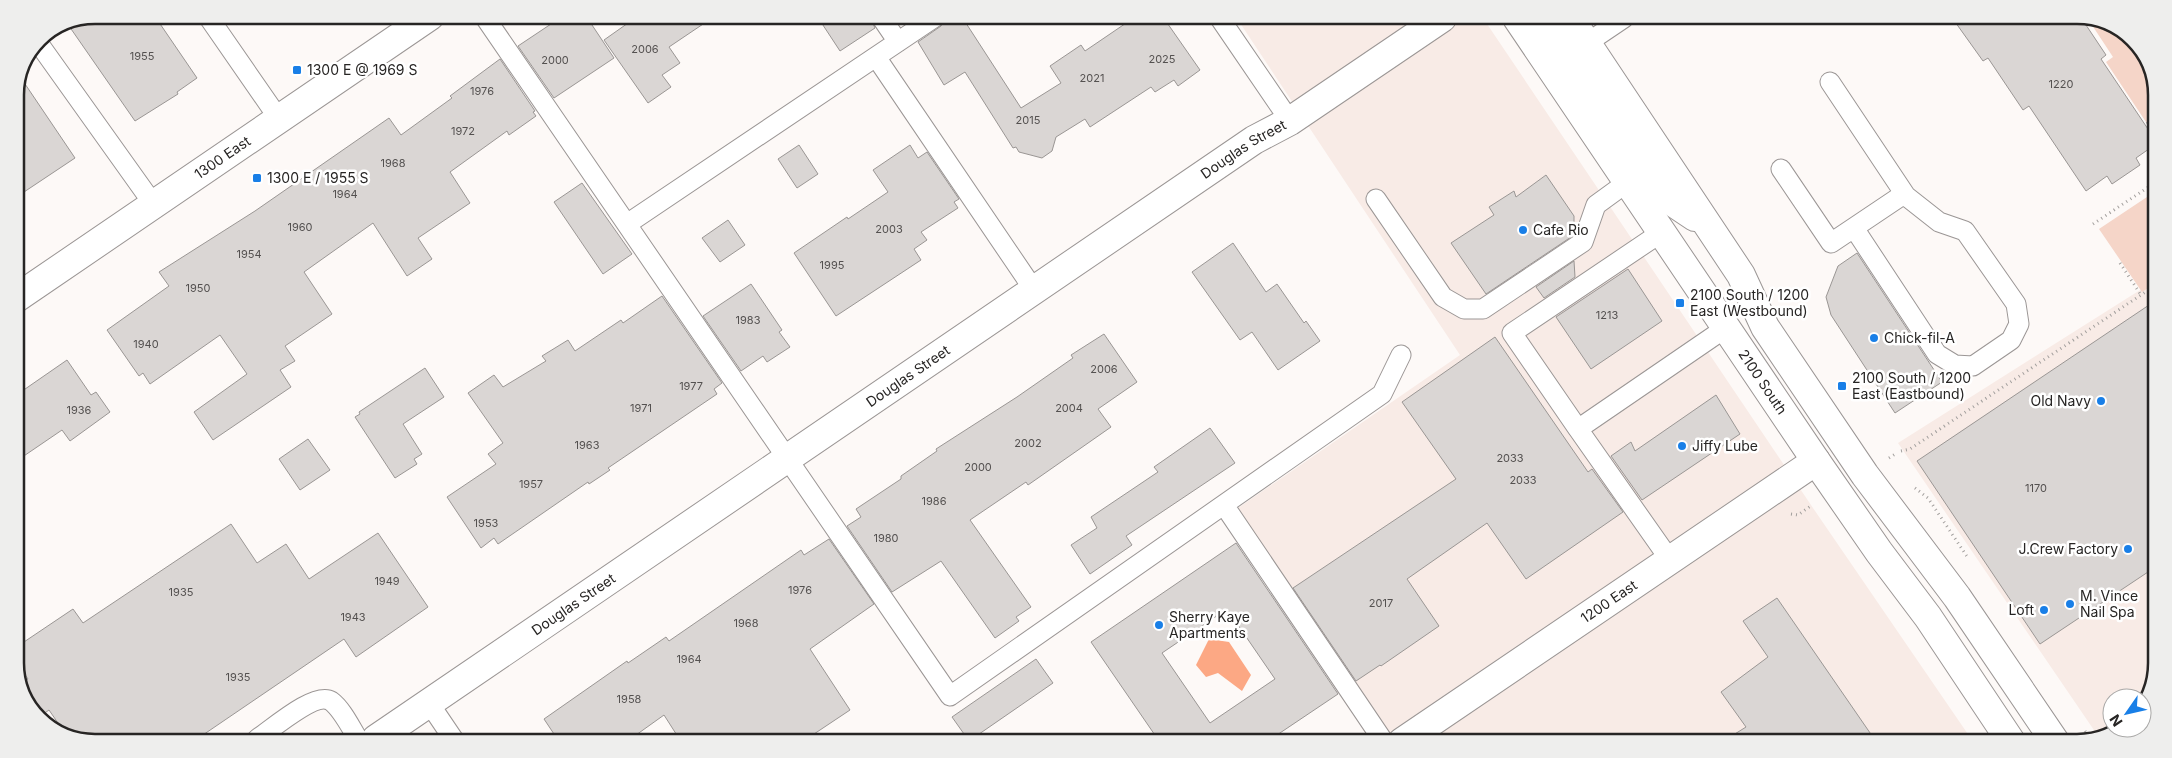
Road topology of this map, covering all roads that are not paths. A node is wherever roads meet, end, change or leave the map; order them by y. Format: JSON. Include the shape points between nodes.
{"nodes":[{"id":1,"x":213,"y":24,"type":"edge"},
{"id":2,"x":418,"y":24,"type":"edge"},
{"id":3,"x":490,"y":24,"type":"edge"},
{"id":4,"x":886,"y":24,"type":"edge"},
{"id":5,"x":925,"y":24,"type":"edge"},
{"id":6,"x":1229,"y":24,"type":"edge"},
{"id":7,"x":1433,"y":24,"type":"edge"},
{"id":8,"x":1521,"y":24,"type":"edge"},
{"id":9,"x":1547,"y":24,"type":"edge"},
{"id":10,"x":1574,"y":24,"type":"edge"},
{"id":11,"x":1615,"y":24,"type":"edge"},
{"id":12,"x":898,"y":42,"type":"junction"},
{"id":13,"x":1587,"y":43,"type":"junction"},
{"id":14,"x":42,"y":48,"type":"edge"},
{"id":15,"x":876,"y":57,"type":"junction"},
{"id":16,"x":1830,"y":82,"type":"dead end"},
{"id":17,"x":279,"y":119,"type":"junction"},
{"id":18,"x":1290,"y":121,"type":"junction"},
{"id":19,"x":1781,"y":169,"type":"dead end"},
{"id":20,"x":1629,"y":181,"type":"junction"},
{"id":21,"x":1904,"y":194,"type":"junction"},
{"id":22,"x":1376,"y":199,"type":"dead end"},
{"id":23,"x":154,"y":205,"type":"junction"},
{"id":24,"x":1706,"y":219,"type":"junction"},
{"id":25,"x":627,"y":224,"type":"junction"},
{"id":26,"x":1854,"y":228,"type":"junction"},
{"id":27,"x":1662,"y":232,"type":"junction"},
{"id":28,"x":1034,"y":290,"type":"junction"},
{"id":29,"x":24,"y":293,"type":"edge"},
{"id":30,"x":1727,"y":327,"type":"junction"},
{"id":31,"x":1401,"y":356,"type":"dead end"},
{"id":32,"x":1578,"y":429,"type":"junction"},
{"id":33,"x":788,"y":458,"type":"junction"},
{"id":34,"x":1816,"y":461,"type":"junction"},
{"id":35,"x":1224,"y":505,"type":"junction"},
{"id":36,"x":1670,"y":560,"type":"junction"},
{"id":37,"x":1928,"y":617,"type":"junction"},
{"id":38,"x":429,"y":703,"type":"junction"},
{"id":39,"x":2040,"y":719,"type":"junction"},
{"id":40,"x":264,"y":734,"type":"edge"},
{"id":41,"x":354,"y":734,"type":"edge"},
{"id":42,"x":385,"y":734,"type":"edge"},
{"id":43,"x":450,"y":734,"type":"edge"},
{"id":44,"x":1379,"y":734,"type":"edge"},
{"id":45,"x":1414,"y":734,"type":"edge"},
{"id":46,"x":2006,"y":734,"type":"edge"},
{"id":47,"x":2050,"y":734,"type":"edge"}],
"edges":[{"from":1,"to":17,"type":"lane"},
{"from":2,"to":17,"type":"main road","name":"1300 East"},
{"from":3,"to":25,"type":"lane"},
{"from":4,"to":12,"type":"lane"},
{"from":5,"to":12,"type":"lane"},
{"from":6,"to":18,"type":"lane"},
{"from":7,"to":18,"type":"main road","name":"Douglas Street"},
{"from":8,"to":20,"type":"main road","name":"2100 South"},
{"from":9,"to":24,"type":"main road","via":[[1658,186],[1682,209],[1698,219]]},
{"from":10,"to":13,"type":"main road"},
{"from":11,"to":13,"type":"lane"},
{"from":12,"to":15,"type":"lane"},
{"from":13,"to":24,"type":"main road"},
{"from":14,"to":23,"type":"lane"},
{"from":15,"to":25,"type":"lane"},
{"from":15,"to":28,"type":"lane"},
{"from":16,"to":21,"type":"lane"},
{"from":17,"to":23,"type":"main road","name":"1300 East"},
{"from":18,"to":28,"type":"main road","name":"Douglas Street","via":[[1254,140]]},
{"from":19,"to":26,"type":"lane","via":[[1831,243]]},
{"from":20,"to":22,"type":"lane","via":[[1596,205],[1583,242],[1484,309],[1464,309],[1443,297]]},
{"from":20,"to":27,"type":"main road","name":"2100 South"},
{"from":21,"to":26,"type":"lane"},
{"from":21,"to":26,"type":"lane","via":[[1939,222],[1965,231],[2016,304],[2019,324],[2011,340],[1973,366],[1955,365],[1937,354]]},
{"from":23,"to":29,"type":"main road","name":"1300 East"},
{"from":24,"to":39,"type":"main road","via":[[1741,275],[1765,327],[1865,474],[1957,596]]},
{"from":25,"to":33,"type":"lane"},
{"from":27,"to":30,"type":"main road","name":"2100 South"},
{"from":27,"to":32,"type":"lane","via":[[1512,333]]},
{"from":28,"to":33,"type":"main road","name":"Douglas Street"},
{"from":30,"to":32,"type":"lane"},
{"from":30,"to":34,"type":"main road","name":"2100 South"},
{"from":31,"to":35,"type":"lane","via":[[1382,394]]},
{"from":32,"to":36,"type":"lane"},
{"from":33,"to":35,"type":"lane","via":[[950,696]]},
{"from":33,"to":38,"type":"main road","name":"Douglas Street"},
{"from":34,"to":36,"type":"main road","name":"1200 East"},
{"from":34,"to":37,"type":"main road","name":"2100 South"},
{"from":35,"to":44,"type":"lane"},
{"from":36,"to":45,"type":"main road","name":"1200 East"},
{"from":37,"to":39,"type":"main road","via":[[1943,620],[1956,630],[2017,717],[2029,724]]},
{"from":37,"to":46,"type":"main road","name":"2100 South"},
{"from":38,"to":42,"type":"main road","name":"Douglas Street"},
{"from":38,"to":43,"type":"lane"},
{"from":39,"to":47,"type":"main road"},
{"from":40,"to":41,"type":"lane","via":[[322,698],[331,701]]}]}
